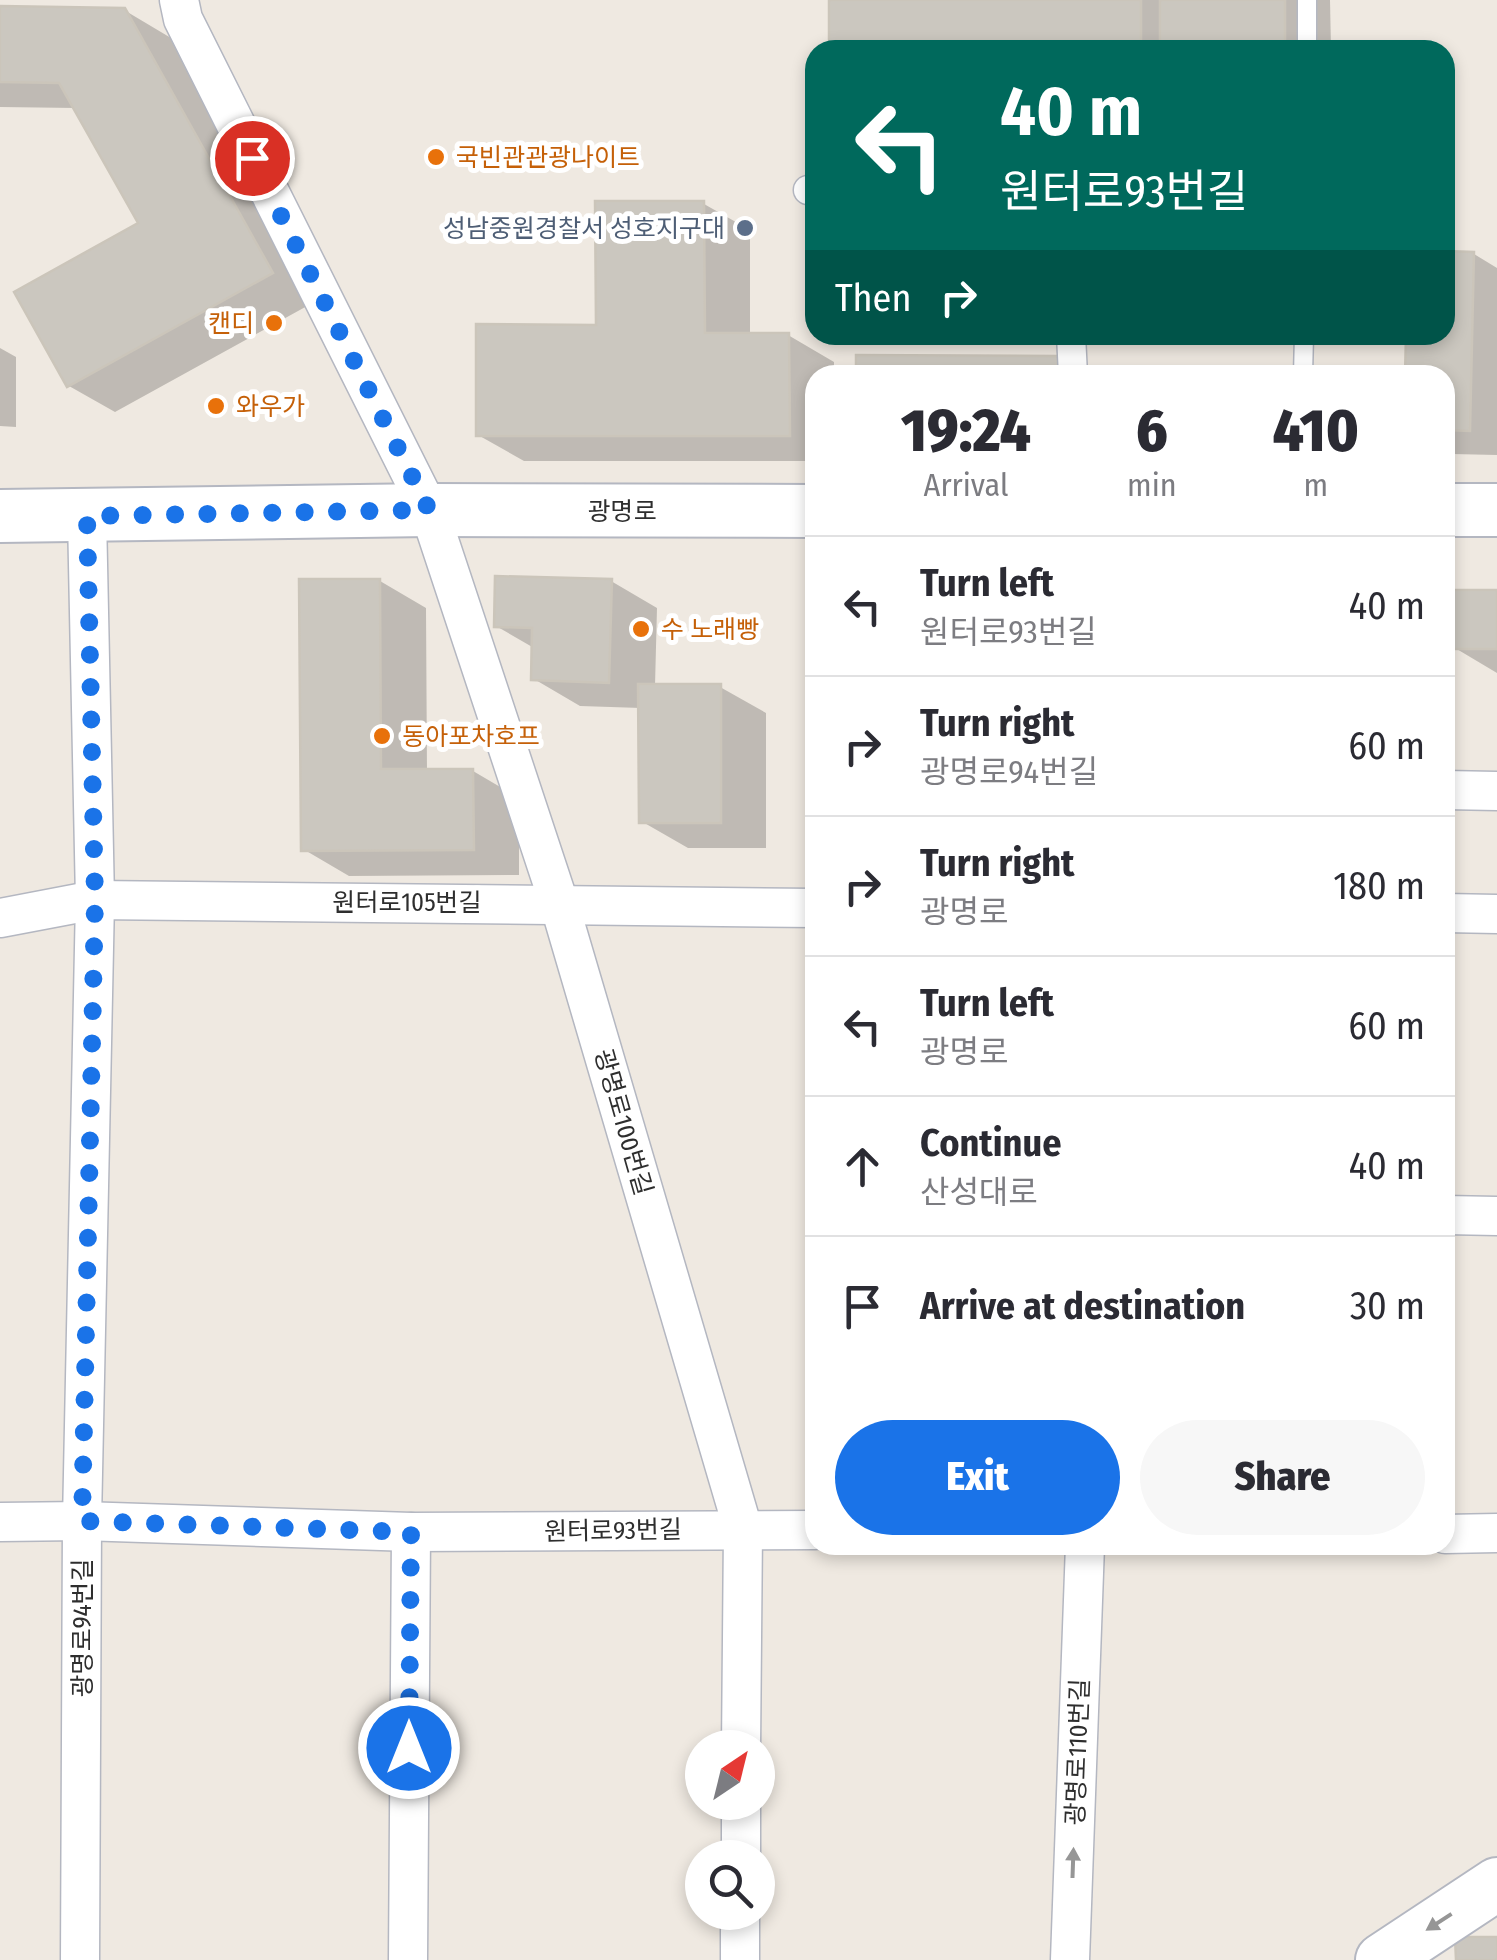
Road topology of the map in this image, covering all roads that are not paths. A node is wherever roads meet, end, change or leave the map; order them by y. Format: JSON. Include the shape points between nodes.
{"nodes":[{"id":1,"x":179,"y":0,"type":"edge"},
{"id":2,"x":1308,"y":0,"type":"edge"},
{"id":3,"x":1307,"y":40,"type":"edge"},
{"id":4,"x":429,"y":510,"type":"junction"},
{"id":5,"x":1455,"y":510,"type":"edge"},
{"id":6,"x":1497,"y":510,"type":"edge"},
{"id":7,"x":805,"y":511,"type":"edge"},
{"id":8,"x":0,"y":516,"type":"edge"},
{"id":9,"x":87,"y":516,"type":"junction"},
{"id":10,"x":1455,"y":790,"type":"edge"},
{"id":11,"x":1497,"y":791,"type":"edge"},
{"id":12,"x":95,"y":900,"type":"junction"},
{"id":13,"x":559,"y":903,"type":"junction"},
{"id":14,"x":805,"y":908,"type":"edge"},
{"id":15,"x":1455,"y":914,"type":"edge"},
{"id":16,"x":1497,"y":914,"type":"edge"},
{"id":17,"x":0,"y":918,"type":"edge"},
{"id":18,"x":1455,"y":1216,"type":"edge"},
{"id":19,"x":1497,"y":1216,"type":"edge"},
{"id":20,"x":82,"y":1521,"type":"junction"},
{"id":21,"x":0,"y":1522,"type":"edge"},
{"id":22,"x":743,"y":1529,"type":"junction"},
{"id":23,"x":805,"y":1530,"type":"edge"},
{"id":24,"x":411,"y":1532,"type":"junction"},
{"id":25,"x":1455,"y":1534,"type":"edge"},
{"id":26,"x":1497,"y":1534,"type":"edge"},
{"id":27,"x":1085,"y":1555,"type":"edge"},
{"id":28,"x":742,"y":1730,"type":"edge"},
{"id":29,"x":1497,"y":1884,"type":"edge"},
{"id":30,"x":740,"y":1930,"type":"edge"},
{"id":31,"x":80,"y":1960,"type":"edge"},
{"id":32,"x":408,"y":1960,"type":"edge"},
{"id":33,"x":740,"y":1960,"type":"edge"},
{"id":34,"x":1070,"y":1960,"type":"edge"},
{"id":35,"x":1382,"y":1960,"type":"edge"}],
"edges":[{"from":1,"to":4,"type":"street"},
{"from":2,"to":3,"type":"lane"},
{"from":4,"to":7,"type":"main road","name":"광명로"},
{"from":4,"to":9,"type":"main road","name":"광명로"},
{"from":4,"to":13,"type":"street","name":"광명로100번길"},
{"from":5,"to":6,"type":"main road"},
{"from":8,"to":9,"type":"main road","name":"광명로"},
{"from":9,"to":12,"type":"street","name":"광명로94번길"},
{"from":10,"to":11,"type":"street"},
{"from":12,"to":13,"type":"street","name":"원터로105번길"},
{"from":12,"to":17,"type":"street","name":"원터로105번길"},
{"from":12,"to":20,"type":"street","name":"광명로94번길"},
{"from":13,"to":14,"type":"street","name":"원터로105번길"},
{"from":13,"to":22,"type":"street","name":"광명로100번길"},
{"from":15,"to":16,"type":"street"},
{"from":18,"to":19,"type":"street"},
{"from":20,"to":21,"type":"street","name":"원터로93번길"},
{"from":20,"to":24,"type":"street","name":"원터로93번길"},
{"from":20,"to":31,"type":"street","name":"광명로94번길"},
{"from":22,"to":23,"type":"street","name":"원터로93번길"},
{"from":22,"to":24,"type":"street","name":"원터로93번길"},
{"from":22,"to":28,"type":"street","name":"광명로100번길"},
{"from":24,"to":32,"type":"street"},
{"from":25,"to":26,"type":"street"},
{"from":34,"to":27,"type":"street","name":"광명로110번길","one_way":true},
{"from":29,"to":35,"type":"main road","one_way":true},
{"from":30,"to":33,"type":"street"}]}
